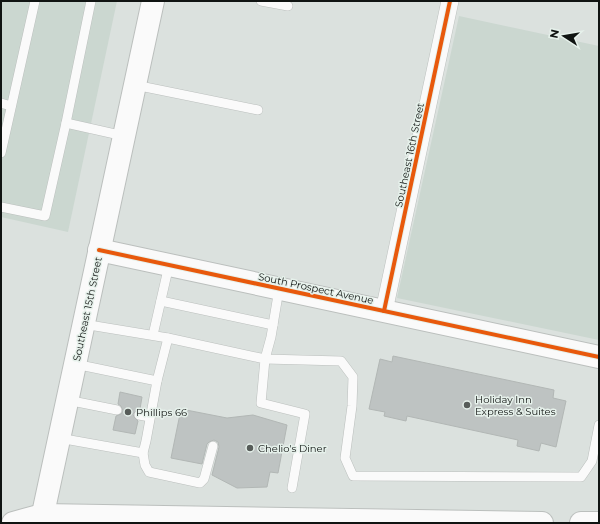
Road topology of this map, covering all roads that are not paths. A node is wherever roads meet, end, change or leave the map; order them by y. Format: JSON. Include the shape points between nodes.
{"nodes":[{"id":1,"x":35,"y":1,"type":"edge"},
{"id":2,"x":91,"y":1,"type":"edge"},
{"id":3,"x":153,"y":1,"type":"edge"},
{"id":4,"x":261,"y":1,"type":"edge"},
{"id":5,"x":450,"y":1,"type":"edge"},
{"id":6,"x":288,"y":6,"type":"dead end"},
{"id":7,"x":135,"y":85,"type":"junction"},
{"id":8,"x":1,"y":103,"type":"edge"},
{"id":9,"x":11,"y":106,"type":"junction"},
{"id":10,"x":258,"y":110,"type":"dead end"},
{"id":11,"x":66,"y":123,"type":"junction"},
{"id":12,"x":124,"y":136,"type":"junction"},
{"id":13,"x":1,"y":153,"type":"edge"},
{"id":14,"x":1,"y":207,"type":"edge"},
{"id":15,"x":99,"y":250,"type":"junction"},
{"id":16,"x":169,"y":265,"type":"junction"},
{"id":17,"x":279,"y":289,"type":"junction"},
{"id":18,"x":161,"y":300,"type":"junction"},
{"id":19,"x":384,"y":312,"type":"junction"},
{"id":20,"x":83,"y":324,"type":"junction"},
{"id":21,"x":273,"y":325,"type":"junction"},
{"id":22,"x":153,"y":336,"type":"junction"},
{"id":23,"x":168,"y":338,"type":"junction"},
{"id":24,"x":599,"y":357,"type":"edge"},
{"id":25,"x":265,"y":359,"type":"junction"},
{"id":26,"x":74,"y":364,"type":"junction"},
{"id":27,"x":157,"y":380,"type":"junction"},
{"id":28,"x":67,"y":400,"type":"junction"},
{"id":29,"x":117,"y":410,"type":"dead end"},
{"id":30,"x":139,"y":415,"type":"dead end"},
{"id":31,"x":150,"y":417,"type":"junction"},
{"id":32,"x":599,"y":425,"type":"edge"},
{"id":33,"x":59,"y":438,"type":"junction"},
{"id":34,"x":212,"y":446,"type":"dead end"},
{"id":35,"x":143,"y":453,"type":"junction"},
{"id":36,"x":292,"y":488,"type":"dead end"},
{"id":37,"x":41,"y":519,"type":"edge"},
{"id":38,"x":13,"y":523,"type":"edge"},
{"id":39,"x":542,"y":523,"type":"edge"},
{"id":40,"x":581,"y":523,"type":"edge"},
{"id":41,"x":599,"y":523,"type":"edge"}],
"edges":[{"from":1,"to":9,"type":"lane"},
{"from":2,"to":11,"type":"lane"},
{"from":3,"to":7,"type":"main road","name":"Southeast 15th Street"},
{"from":4,"to":6,"type":"lane"},
{"from":5,"to":19,"type":"street","name":"Southeast 16th Street"},
{"from":7,"to":10,"type":"lane"},
{"from":7,"to":12,"type":"main road","name":"Southeast 15th Street"},
{"from":8,"to":9,"type":"lane"},
{"from":9,"to":13,"type":"lane"},
{"from":11,"to":12,"type":"lane"},
{"from":11,"to":14,"type":"lane","via":[[45,216]]},
{"from":12,"to":15,"type":"main road","name":"Southeast 15th Street"},
{"from":15,"to":16,"type":"main road","name":"South Prospect Avenue"},
{"from":15,"to":20,"type":"main road","name":"Southeast 15th Street"},
{"from":16,"to":17,"type":"main road","name":"South Prospect Avenue"},
{"from":16,"to":18,"type":"lane"},
{"from":17,"to":19,"type":"main road","name":"South Prospect Avenue"},
{"from":17,"to":21,"type":"lane"},
{"from":18,"to":21,"type":"lane"},
{"from":18,"to":22,"type":"lane"},
{"from":19,"to":24,"type":"main road","name":"South Prospect Avenue"},
{"from":20,"to":22,"type":"lane"},
{"from":20,"to":26,"type":"main road","name":"Southeast 15th Street"},
{"from":21,"to":25,"type":"lane"},
{"from":22,"to":23,"type":"lane"},
{"from":23,"to":25,"type":"lane"},
{"from":23,"to":27,"type":"lane"},
{"from":25,"to":32,"type":"lane","via":[[341,361],[353,377],[345,458],[353,476],[581,477],[592,461]]},
{"from":25,"to":36,"type":"lane","via":[[261,403],[305,414]]},
{"from":26,"to":27,"type":"lane"},
{"from":26,"to":28,"type":"main road","name":"Southeast 15th Street"},
{"from":27,"to":31,"type":"lane"},
{"from":28,"to":29,"type":"lane"},
{"from":28,"to":33,"type":"main road","name":"Southeast 15th Street"},
{"from":30,"to":31,"type":"lane"},
{"from":31,"to":35,"type":"lane"},
{"from":33,"to":35,"type":"lane"},
{"from":33,"to":37,"type":"main road","name":"Southeast 15th Street"},
{"from":34,"to":35,"type":"lane","via":[[204,479],[200,483],[149,472]]},
{"from":37,"to":38,"type":"main road"},
{"from":37,"to":39,"type":"main road"},
{"from":40,"to":41,"type":"main road"}]}
